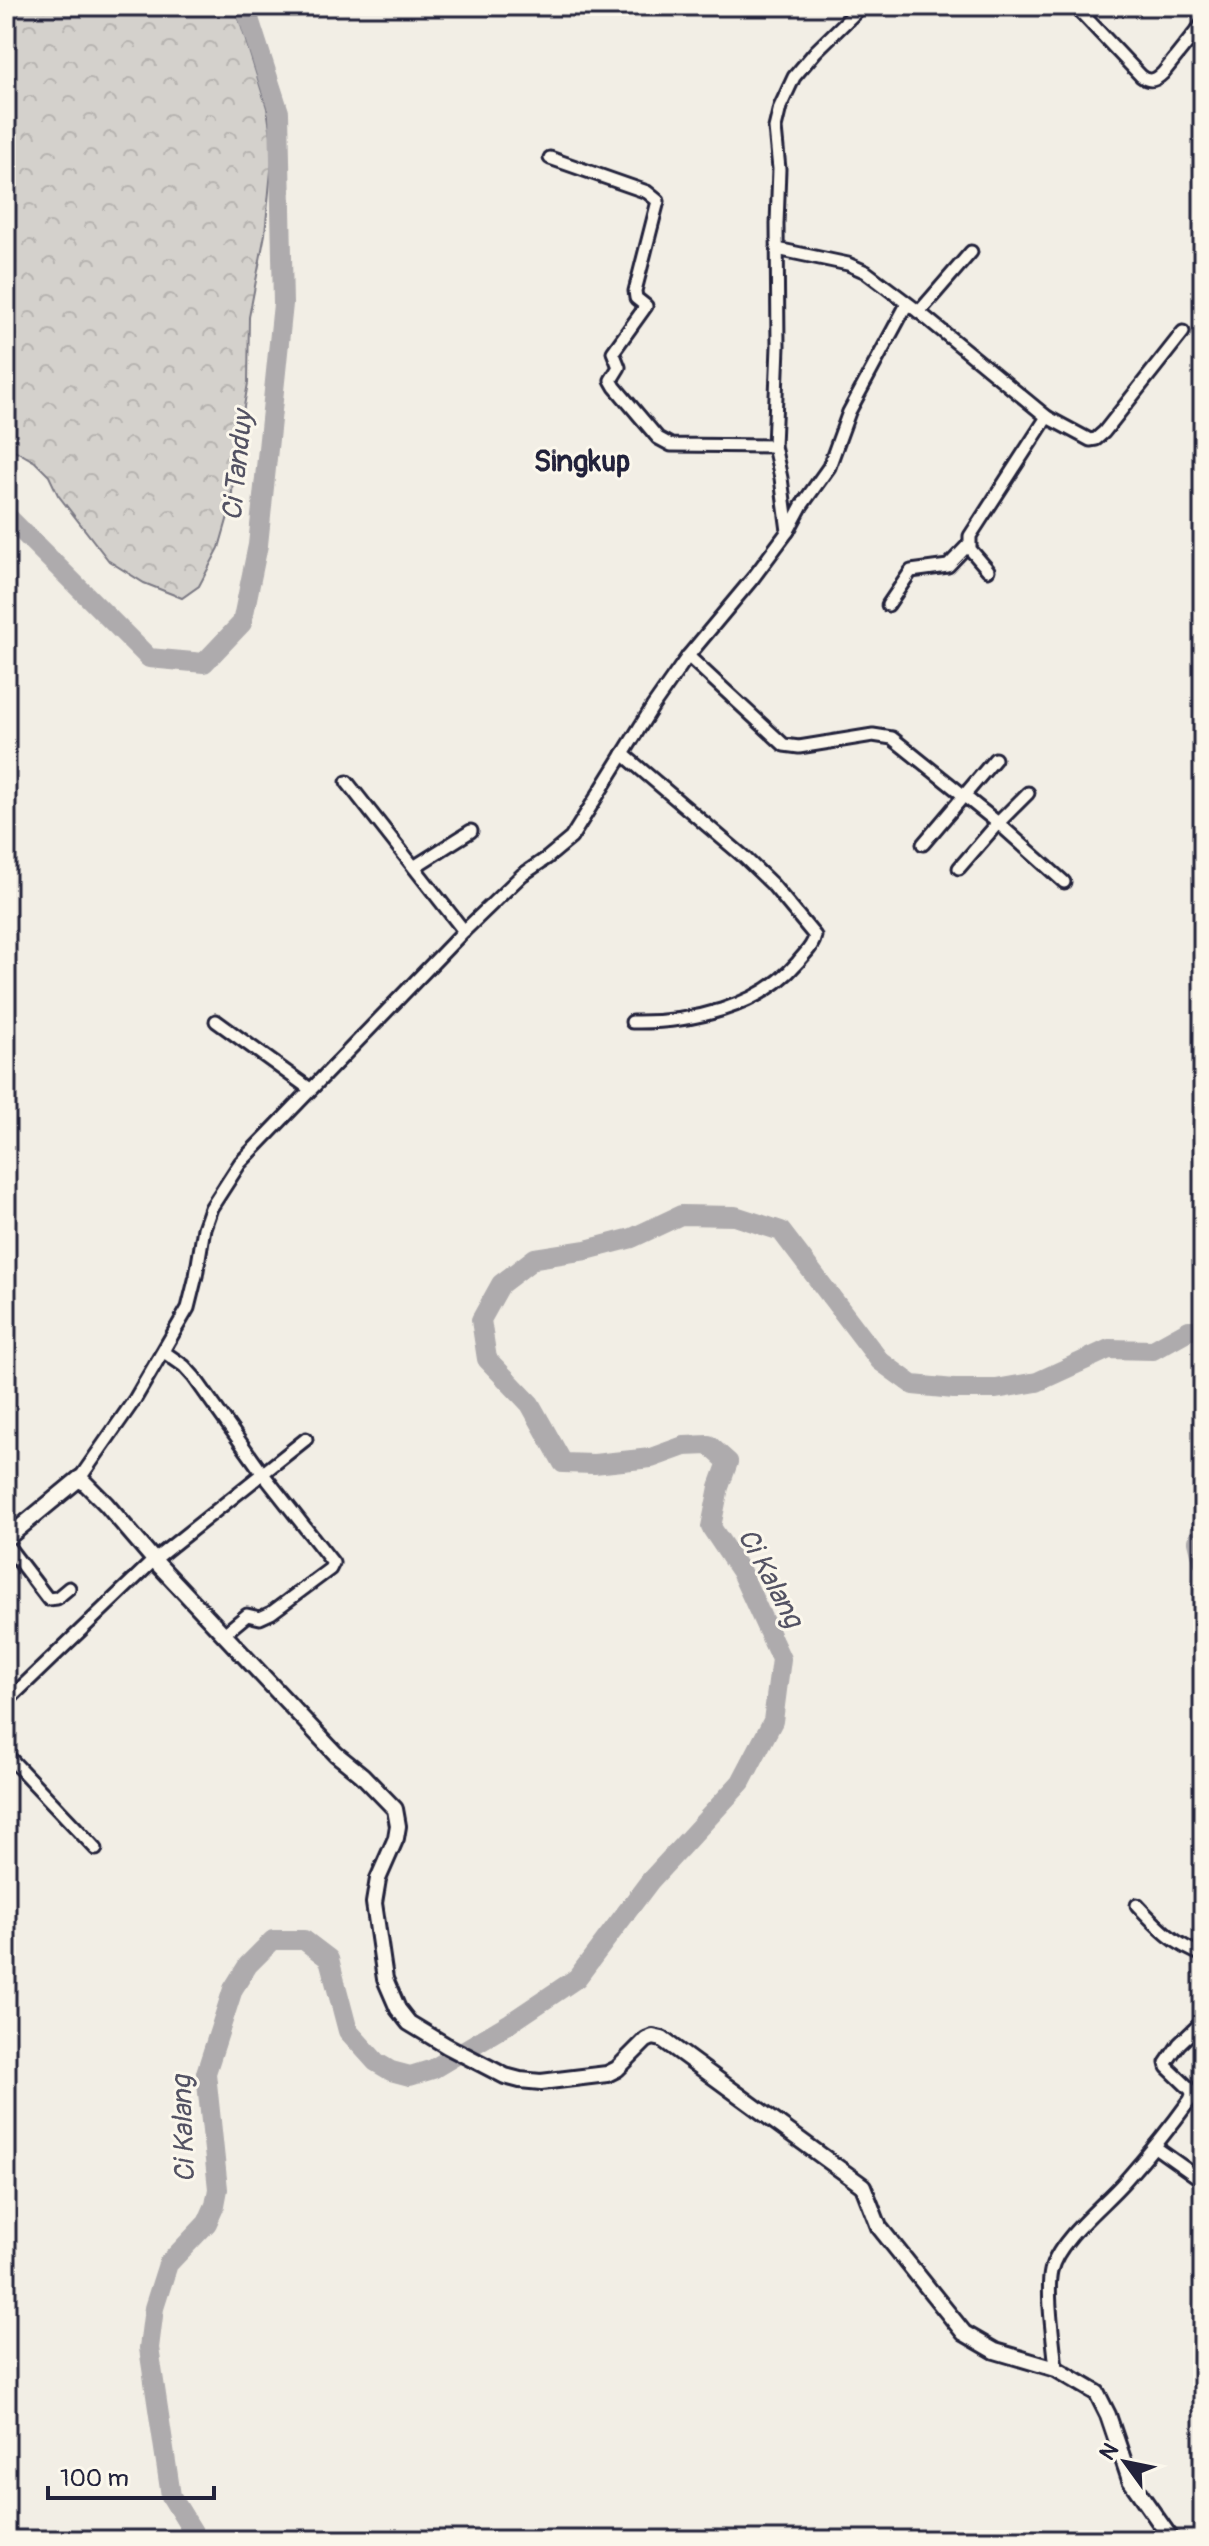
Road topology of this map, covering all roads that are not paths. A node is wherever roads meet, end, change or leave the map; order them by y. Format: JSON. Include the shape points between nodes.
{"nodes":[{"id":1,"x":862,"y":6,"type":"edge"},
{"id":2,"x":1075,"y":6,"type":"edge"},
{"id":3,"x":1203,"y":23,"type":"edge"},
{"id":4,"x":550,"y":158,"type":"dead end"},
{"id":5,"x":777,"y":249,"type":"junction"},
{"id":6,"x":971,"y":252,"type":"dead end"},
{"id":7,"x":907,"y":304,"type":"junction"},
{"id":8,"x":919,"y":312,"type":"junction"},
{"id":9,"x":1183,"y":332,"type":"dead end"},
{"id":10,"x":1047,"y":417,"type":"junction"},
{"id":11,"x":774,"y":446,"type":"junction"},
{"id":12,"x":788,"y":531,"type":"junction"},
{"id":13,"x":968,"y":545,"type":"junction"},
{"id":14,"x":988,"y":570,"type":"dead end"},
{"id":15,"x":888,"y":605,"type":"dead end"},
{"id":16,"x":688,"y":656,"type":"junction"},
{"id":17,"x":623,"y":754,"type":"junction"},
{"id":18,"x":995,"y":759,"type":"dead end"},
{"id":19,"x":347,"y":782,"type":"dead end"},
{"id":20,"x":1028,"y":793,"type":"dead end"},
{"id":21,"x":964,"y":796,"type":"junction"},
{"id":22,"x":998,"y":823,"type":"junction"},
{"id":23,"x":471,"y":831,"type":"dead end"},
{"id":24,"x":923,"y":844,"type":"dead end"},
{"id":25,"x":414,"y":867,"type":"junction"},
{"id":26,"x":959,"y":868,"type":"dead end"},
{"id":27,"x":1064,"y":882,"type":"dead end"},
{"id":28,"x":464,"y":931,"type":"junction"},
{"id":29,"x":216,"y":1021,"type":"dead end"},
{"id":30,"x":632,"y":1022,"type":"dead end"},
{"id":31,"x":310,"y":1089,"type":"junction"},
{"id":32,"x":164,"y":1352,"type":"junction"},
{"id":33,"x":306,"y":1439,"type":"dead end"},
{"id":34,"x":263,"y":1474,"type":"junction"},
{"id":35,"x":80,"y":1478,"type":"junction"},
{"id":36,"x":6,"y":1542,"type":"edge"},
{"id":37,"x":154,"y":1560,"type":"junction"},
{"id":38,"x":69,"y":1588,"type":"dead end"},
{"id":39,"x":224,"y":1634,"type":"junction"},
{"id":40,"x":6,"y":1702,"type":"edge"},
{"id":41,"x":6,"y":1754,"type":"edge"},
{"id":42,"x":96,"y":1849,"type":"dead end"},
{"id":43,"x":1137,"y":1905,"type":"dead end"},
{"id":44,"x":1203,"y":1955,"type":"edge"},
{"id":45,"x":1203,"y":2021,"type":"edge"},
{"id":46,"x":1155,"y":2147,"type":"junction"},
{"id":47,"x":1203,"y":2181,"type":"edge"},
{"id":48,"x":1056,"y":2369,"type":"junction"},
{"id":49,"x":1172,"y":2540,"type":"edge"}],
"edges":[{"from":1,"to":5,"type":"street","via":[[794,77],[780,107],[775,128]]},
{"from":2,"to":3,"type":"street","via":[[1150,80],[1163,73]]},
{"from":4,"to":11,"type":"street","via":[[652,194],[658,201],[635,291],[646,306],[613,352],[619,367],[611,380],[615,387],[658,438],[671,445]]},
{"from":5,"to":7,"type":"street","via":[[857,268]]},
{"from":5,"to":11,"type":"street"},
{"from":6,"to":8,"type":"street"},
{"from":7,"to":8,"type":"street"},
{"from":7,"to":12,"type":"street","via":[[849,412],[829,467]]},
{"from":8,"to":10,"type":"street"},
{"from":9,"to":10,"type":"street","via":[[1101,437],[1083,438]]},
{"from":10,"to":13,"type":"street"},
{"from":11,"to":12,"type":"street"},
{"from":12,"to":16,"type":"street"},
{"from":13,"to":14,"type":"street"},
{"from":13,"to":15,"type":"street","via":[[948,566],[911,571]]},
{"from":16,"to":17,"type":"street"},
{"from":16,"to":21,"type":"street","via":[[784,745],[884,735]]},
{"from":17,"to":28,"type":"street","via":[[571,838],[522,875]]},
{"from":17,"to":30,"type":"street","via":[[743,856],[815,936],[792,968],[765,991],[691,1017]]},
{"from":18,"to":21,"type":"street"},
{"from":19,"to":25,"type":"street"},
{"from":20,"to":22,"type":"street"},
{"from":21,"to":22,"type":"street"},
{"from":21,"to":24,"type":"street"},
{"from":22,"to":26,"type":"street"},
{"from":22,"to":27,"type":"street"},
{"from":23,"to":25,"type":"street"},
{"from":25,"to":28,"type":"street"},
{"from":28,"to":31,"type":"street"},
{"from":29,"to":31,"type":"street"},
{"from":31,"to":32,"type":"street","via":[[240,1163],[211,1208],[188,1308]]},
{"from":32,"to":34,"type":"street","via":[[194,1377]]},
{"from":32,"to":35,"type":"street"},
{"from":33,"to":34,"type":"street"},
{"from":34,"to":37,"type":"street"},
{"from":34,"to":39,"type":"street","via":[[332,1566],[271,1613],[260,1618],[247,1615]]},
{"from":35,"to":36,"type":"street"},
{"from":35,"to":37,"type":"street"},
{"from":36,"to":38,"type":"street","via":[[48,1599]]},
{"from":37,"to":39,"type":"street"},
{"from":37,"to":40,"type":"street"},
{"from":39,"to":48,"type":"street","via":[[395,1809],[396,1838],[374,1903],[385,1979],[409,2023],[520,2080],[599,2076],[617,2069],[650,2038],[662,2039],[863,2186],[879,2227],[964,2333],[995,2351]]},
{"from":41,"to":42,"type":"street"},
{"from":43,"to":44,"type":"street","via":[[1166,1936]]},
{"from":45,"to":46,"type":"street","via":[[1166,2063],[1192,2095]]},
{"from":46,"to":47,"type":"street"},
{"from":46,"to":48,"type":"street","via":[[1054,2260],[1050,2292]]},
{"from":48,"to":49,"type":"street","via":[[1099,2397],[1130,2480]]}]}
